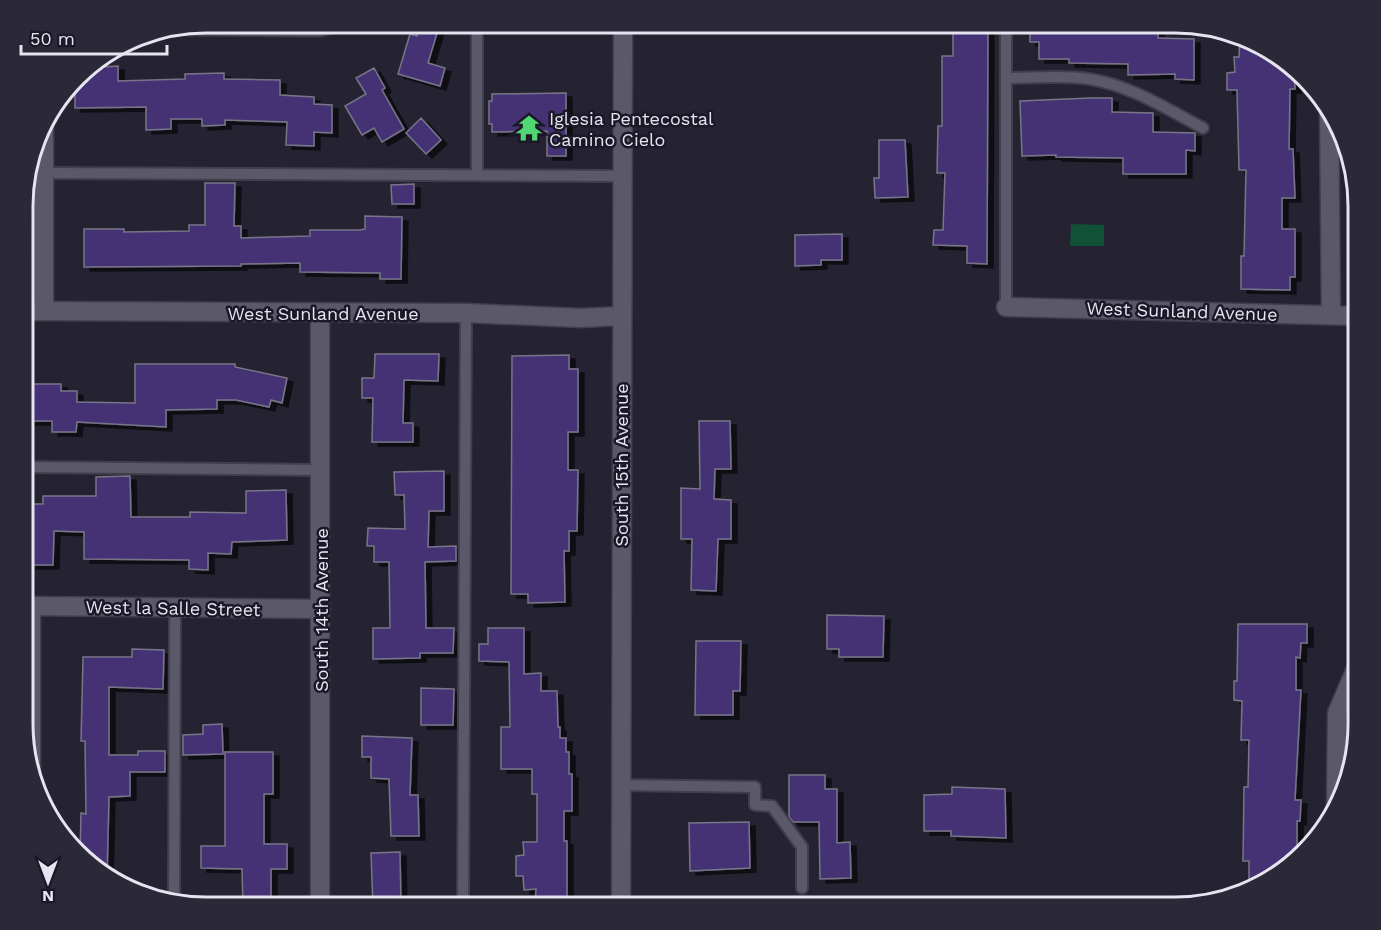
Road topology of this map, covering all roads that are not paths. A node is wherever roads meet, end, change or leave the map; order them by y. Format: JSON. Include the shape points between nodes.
{"nodes":[{"id":1,"x":477,"y":33,"type":"edge"},
{"id":2,"x":623,"y":33,"type":"edge"},
{"id":3,"x":1006,"y":33,"type":"edge"},
{"id":4,"x":1006,"y":78,"type":"junction"},
{"id":5,"x":1203,"y":128,"type":"dead end"},
{"id":6,"x":1329,"y":128,"type":"edge"},
{"id":7,"x":44,"y":145,"type":"edge"},
{"id":8,"x":44,"y":173,"type":"junction"},
{"id":9,"x":477,"y":175,"type":"junction"},
{"id":10,"x":623,"y":177,"type":"junction"},
{"id":11,"x":1006,"y":307,"type":"joint"},
{"id":12,"x":33,"y":311,"type":"edge"},
{"id":13,"x":44,"y":311,"type":"junction"},
{"id":14,"x":320,"y":313,"type":"junction"},
{"id":15,"x":466,"y":313,"type":"junction"},
{"id":16,"x":1331,"y":315,"type":"junction"},
{"id":17,"x":621,"y":316,"type":"junction"},
{"id":18,"x":1348,"y":316,"type":"edge"},
{"id":19,"x":33,"y":467,"type":"edge"},
{"id":20,"x":320,"y":470,"type":"junction"},
{"id":21,"x":33,"y":607,"type":"edge"},
{"id":22,"x":175,"y":608,"type":"junction"},
{"id":23,"x":321,"y":609,"type":"junction"},
{"id":24,"x":1348,"y":687,"type":"edge"},
{"id":25,"x":621,"y":785,"type":"junction"},
{"id":26,"x":1336,"y":787,"type":"edge"},
{"id":27,"x":802,"y":888,"type":"dead end"},
{"id":28,"x":174,"y":894,"type":"edge"},
{"id":29,"x":320,"y":897,"type":"edge"},
{"id":30,"x":464,"y":897,"type":"edge"},
{"id":31,"x":621,"y":897,"type":"edge"}],
"edges":[{"from":1,"to":9,"type":"lane"},
{"from":2,"to":10,"type":"street","name":"South 15th Avenue"},
{"from":3,"to":4,"type":"lane"},
{"from":4,"to":5,"type":"lane","via":[[1088,78],[1120,87]]},
{"from":4,"to":11,"type":"lane"},
{"from":6,"to":16,"type":"street"},
{"from":7,"to":8,"type":"street"},
{"from":8,"to":9,"type":"lane"},
{"from":8,"to":13,"type":"street"},
{"from":9,"to":10,"type":"lane"},
{"from":10,"to":17,"type":"street","name":"South 15th Avenue"},
{"from":11,"to":16,"type":"street","name":"West Sunland Avenue"},
{"from":12,"to":13,"type":"street","name":"West Sunland Avenue"},
{"from":13,"to":14,"type":"street","name":"West Sunland Avenue"},
{"from":14,"to":15,"type":"street","name":"West Sunland Avenue"},
{"from":14,"to":20,"type":"street","name":"South 14th Avenue"},
{"from":15,"to":17,"type":"street","name":"West Sunland Avenue"},
{"from":15,"to":30,"type":"lane"},
{"from":16,"to":18,"type":"street","name":"West Sunland Avenue"},
{"from":17,"to":25,"type":"street","name":"South 15th Avenue"},
{"from":19,"to":20,"type":"lane"},
{"from":20,"to":23,"type":"street","name":"South 14th Avenue"},
{"from":21,"to":22,"type":"street","name":"West la Salle Street"},
{"from":22,"to":23,"type":"street","name":"West la Salle Street"},
{"from":22,"to":28,"type":"lane"},
{"from":23,"to":29,"type":"street","name":"South 14th Avenue"},
{"from":24,"to":26,"type":"street","via":[[1336,713]]},
{"from":25,"to":27,"type":"lane","via":[[755,787],[755,805],[772,806],[802,847]]},
{"from":25,"to":31,"type":"street","name":"South 15th Avenue"}]}
